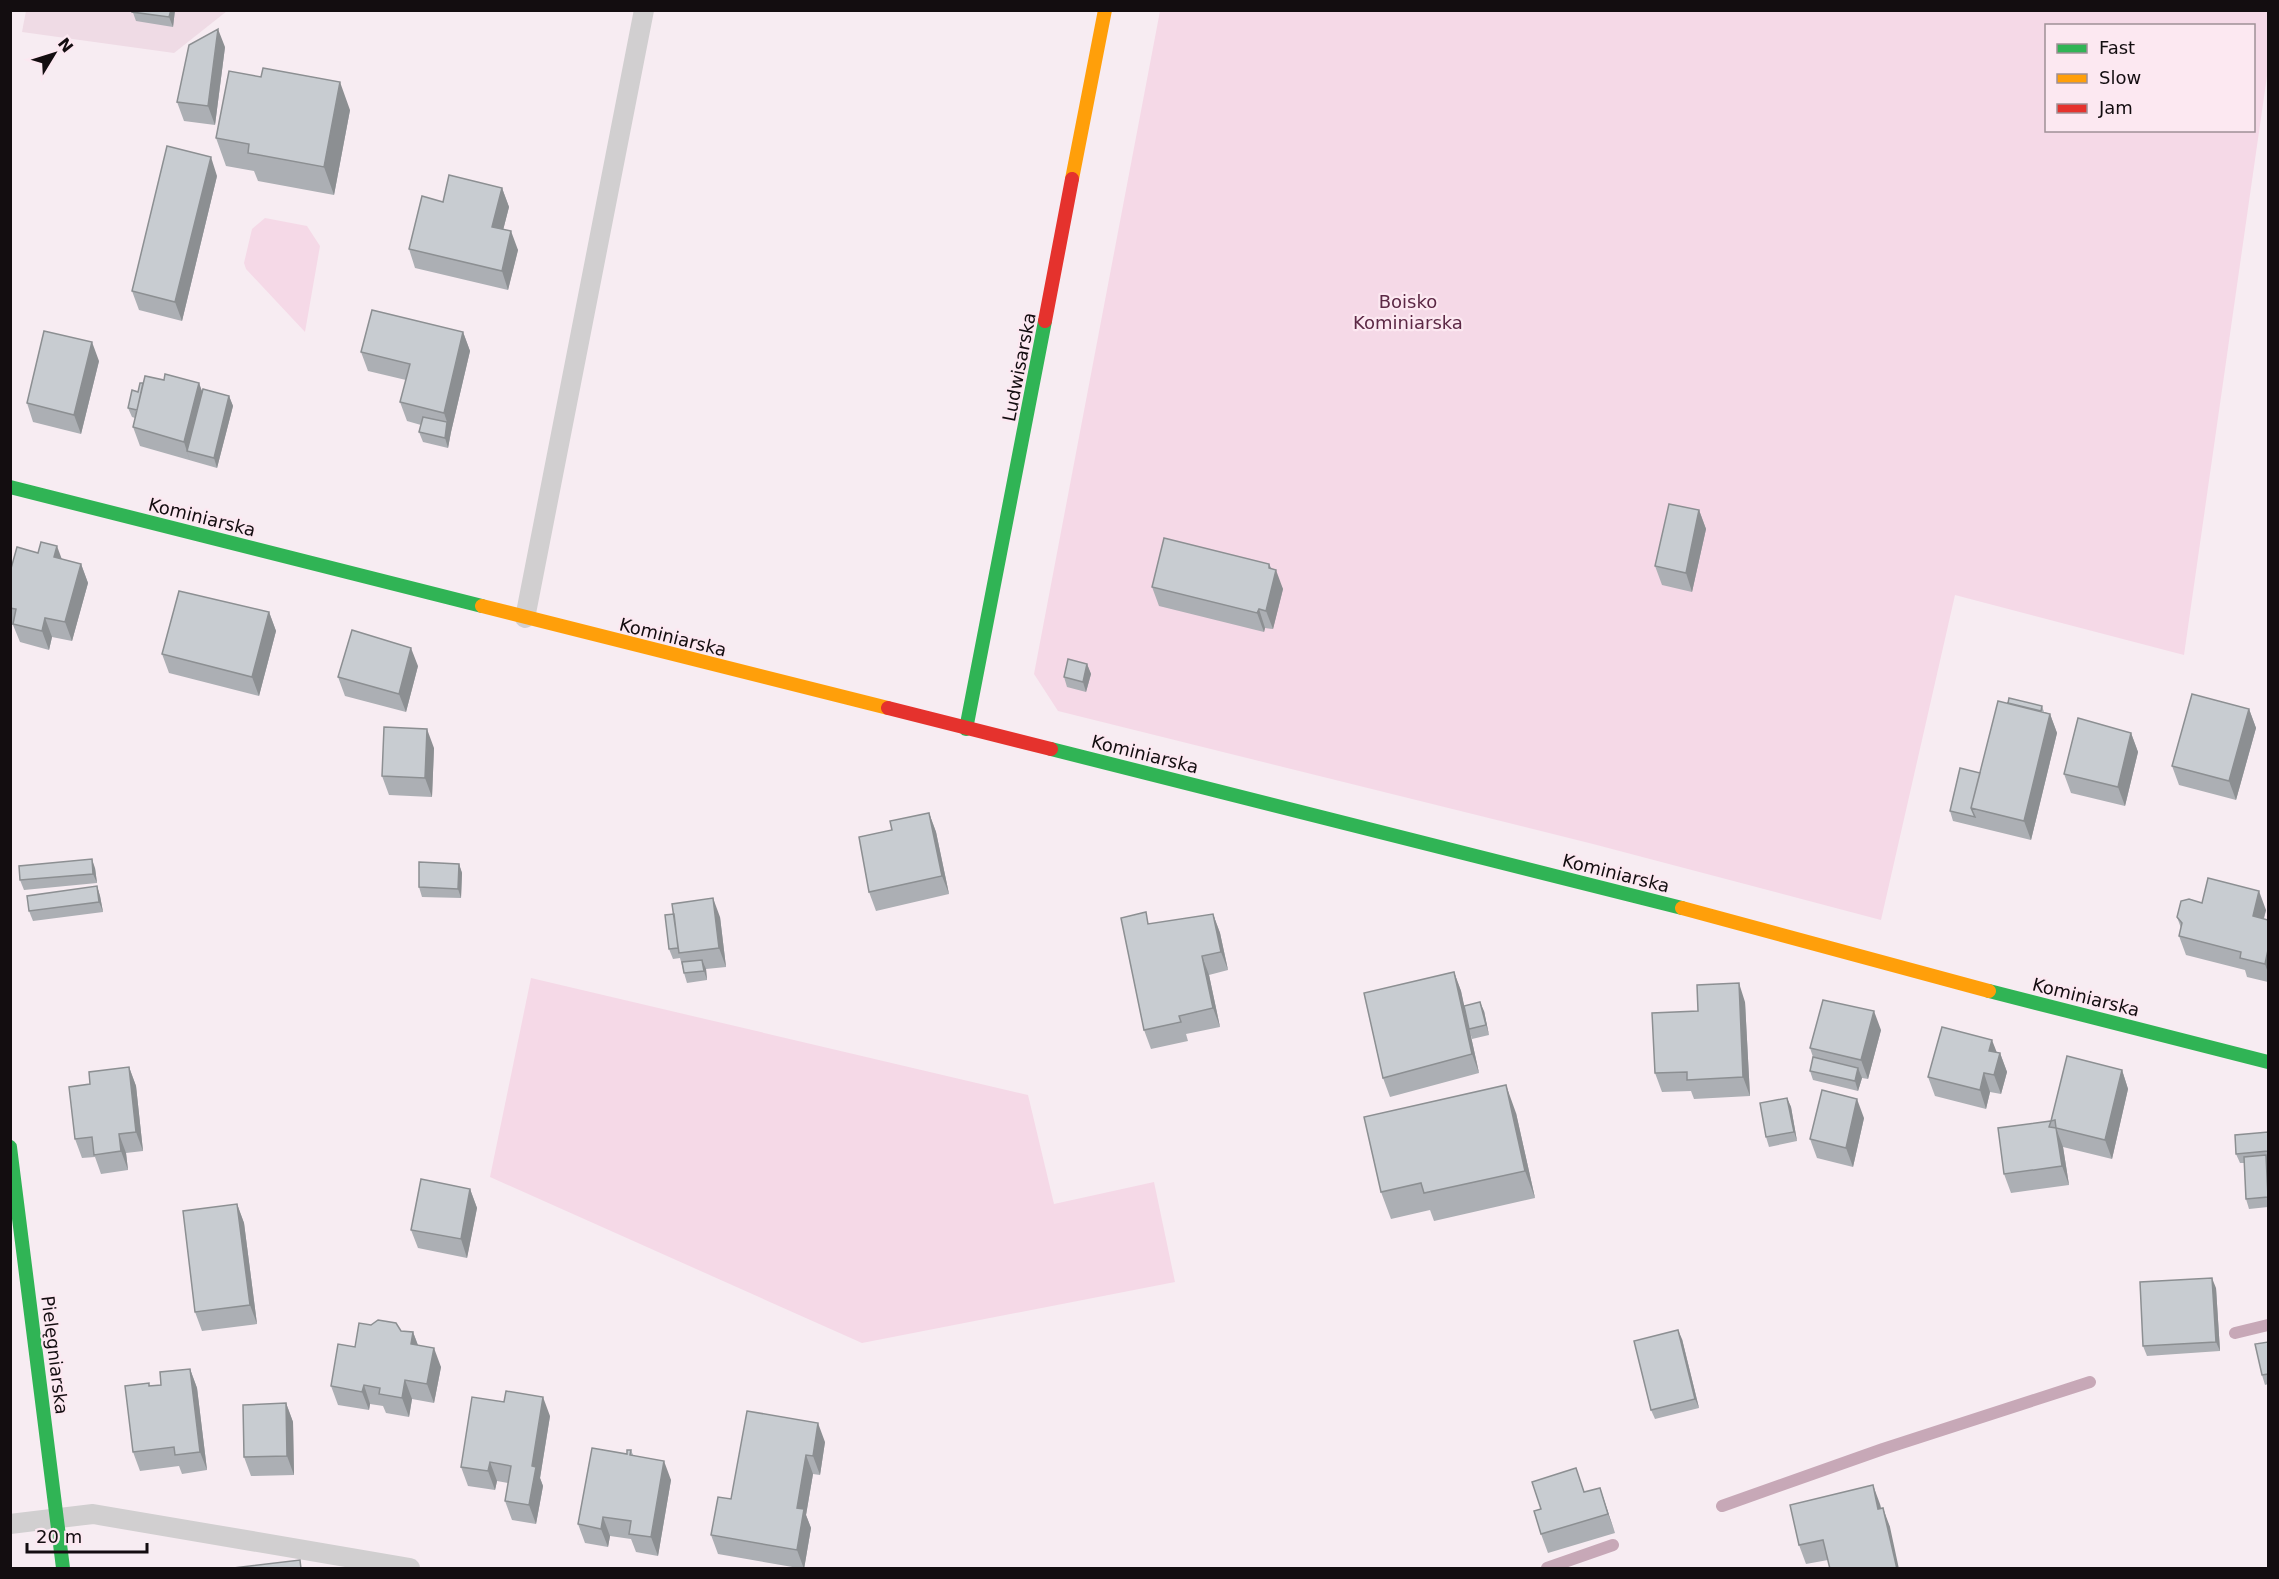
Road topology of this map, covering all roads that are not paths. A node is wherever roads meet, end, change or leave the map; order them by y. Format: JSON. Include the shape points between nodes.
{"nodes":[{"id":1,"x":644,"y":10,"type":"edge"},
{"id":2,"x":1105,"y":10,"type":"edge"},
{"id":3,"x":10,"y":488,"type":"edge"},
{"id":4,"x":525,"y":618,"type":"junction"},
{"id":5,"x":966,"y":729,"type":"junction"},
{"id":6,"x":2268,"y":1062,"type":"edge"},
{"id":7,"x":10,"y":1147,"type":"edge"},
{"id":8,"x":57,"y":1516,"type":"junction"},
{"id":9,"x":10,"y":1524,"type":"edge"},
{"id":10,"x":63,"y":1569,"type":"edge"},
{"id":11,"x":410,"y":1569,"type":"edge"}],
"edges":[{"from":1,"to":4,"type":"lane"},
{"from":2,"to":5,"type":"street","name":"Ludwisarska"},
{"from":3,"to":4,"type":"street","name":"Kominiarska"},
{"from":4,"to":5,"type":"street","name":"Kominiarska"},
{"from":5,"to":6,"type":"street","name":"Kominiarska","via":[[1681,908]]},
{"from":7,"to":8,"type":"street","name":"Pielęgniarska"},
{"from":8,"to":9,"type":"lane"},
{"from":8,"to":10,"type":"street","name":"Pielęgniarska"},
{"from":8,"to":11,"type":"lane","via":[[93,1514]]}]}
